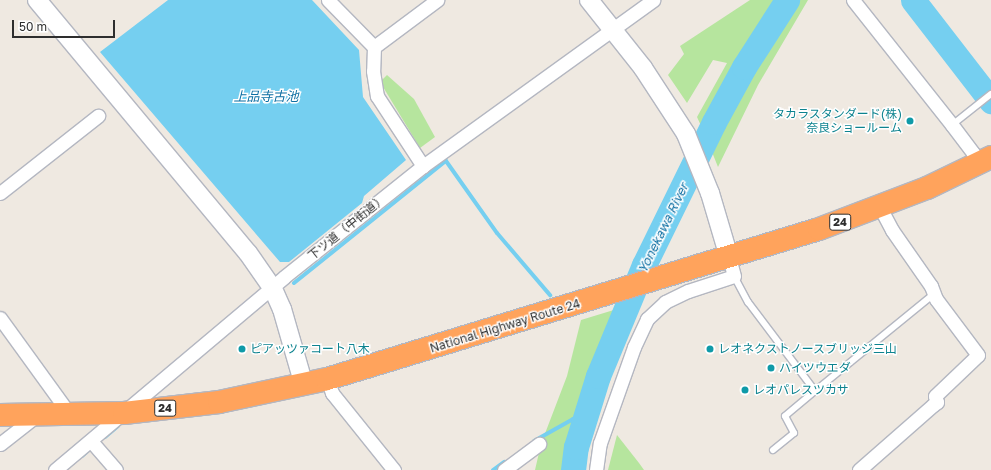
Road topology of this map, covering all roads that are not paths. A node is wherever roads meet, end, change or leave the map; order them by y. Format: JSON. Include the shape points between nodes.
{"nodes":[{"id":1,"x":37,"y":0,"type":"edge"},
{"id":2,"x":328,"y":0,"type":"edge"},
{"id":3,"x":437,"y":0,"type":"edge"},
{"id":4,"x":589,"y":0,"type":"edge"},
{"id":5,"x":653,"y":0,"type":"edge"},
{"id":6,"x":853,"y":0,"type":"edge"},
{"id":7,"x":612,"y":29,"type":"junction"},
{"id":8,"x":374,"y":47,"type":"junction"},
{"id":9,"x":991,"y":94,"type":"edge"},
{"id":10,"x":98,"y":116,"type":"dead end"},
{"id":11,"x":952,"y":125,"type":"junction"},
{"id":12,"x":984,"y":160,"type":"edge"},
{"id":13,"x":423,"y":166,"type":"junction"},
{"id":14,"x":0,"y":193,"type":"edge"},
{"id":15,"x":880,"y":207,"type":"junction"},
{"id":16,"x":731,"y":267,"type":"junction"},
{"id":17,"x":273,"y":289,"type":"junction"},
{"id":18,"x":934,"y":294,"type":"junction"},
{"id":19,"x":0,"y":318,"type":"edge"},
{"id":20,"x":327,"y":379,"type":"junction"},
{"id":21,"x":304,"y":385,"type":"junction"},
{"id":22,"x":815,"y":391,"type":"junction"},
{"id":23,"x":124,"y":413,"type":"junction"},
{"id":24,"x":0,"y":415,"type":"edge"},
{"id":25,"x":36,"y":416,"type":"junction"},
{"id":26,"x":71,"y":416,"type":"junction"},
{"id":27,"x":91,"y":441,"type":"junction"},
{"id":28,"x":0,"y":444,"type":"edge"},
{"id":29,"x":539,"y":444,"type":"dead end"},
{"id":30,"x":774,"y":450,"type":"dead end"},
{"id":31,"x":55,"y":470,"type":"edge"},
{"id":32,"x":116,"y":470,"type":"edge"},
{"id":33,"x":394,"y":470,"type":"edge"},
{"id":34,"x":504,"y":470,"type":"edge"},
{"id":35,"x":596,"y":470,"type":"edge"},
{"id":36,"x":859,"y":470,"type":"edge"}],
"edges":[{"from":1,"to":17,"type":"street","via":[[248,253]]},
{"from":2,"to":8,"type":"street"},
{"from":3,"to":8,"type":"street"},
{"from":4,"to":7,"type":"street"},
{"from":5,"to":7,"type":"street","name":"下ツ道（中街道）"},
{"from":6,"to":11,"type":"street"},
{"from":7,"to":13,"type":"street","name":"下ツ道（中街道）"},
{"from":7,"to":16,"type":"street","via":[[643,68],[686,134],[714,204]]},
{"from":8,"to":13,"type":"street","via":[[373,71],[377,96]]},
{"from":9,"to":11,"type":"lane"},
{"from":10,"to":14,"type":"street"},
{"from":11,"to":12,"type":"street"},
{"from":12,"to":15,"type":"highway","name":"National Highway Route 24","number":"24"},
{"from":13,"to":17,"type":"street","name":"下ツ道（中街道）"},
{"from":15,"to":16,"type":"highway","name":"National Highway Route 24","number":"24","via":[[819,229]]},
{"from":15,"to":18,"type":"street"},
{"from":16,"to":20,"type":"highway","name":"National Highway Route 24","number":"24","via":[[684,271]]},
{"from":16,"to":22,"type":"lane","via":[[748,302]]},
{"from":16,"to":35,"type":"street","via":[[664,302],[647,319],[634,347],[600,443]]},
{"from":17,"to":21,"type":"street","via":[[290,330]]},
{"from":17,"to":23,"type":"street","name":"下ツ道（中街道）"},
{"from":18,"to":22,"type":"lane"},
{"from":18,"to":36,"type":"street","via":[[978,355],[935,396],[936,402],[933,406]]},
{"from":19,"to":26,"type":"street"},
{"from":20,"to":21,"type":"highway","name":"National Highway Route 24","number":"24"},
{"from":20,"to":33,"type":"street","via":[[332,393]]},
{"from":21,"to":23,"type":"highway","name":"National Highway Route 24","number":"24","via":[[219,402]]},
{"from":22,"to":30,"type":"lane","via":[[785,416],[794,434]]},
{"from":23,"to":26,"type":"highway","name":"National Highway Route 24","number":"24"},
{"from":23,"to":27,"type":"street","name":"下ツ道（中街道）"},
{"from":24,"to":25,"type":"highway","name":"National Highway Route 24","number":"24"},
{"from":25,"to":26,"type":"highway","name":"National Highway Route 24","number":"24"},
{"from":25,"to":28,"type":"street"},
{"from":27,"to":31,"type":"street","name":"下ツ道（中街道）"},
{"from":27,"to":32,"type":"street"},
{"from":29,"to":34,"type":"street"}]}
